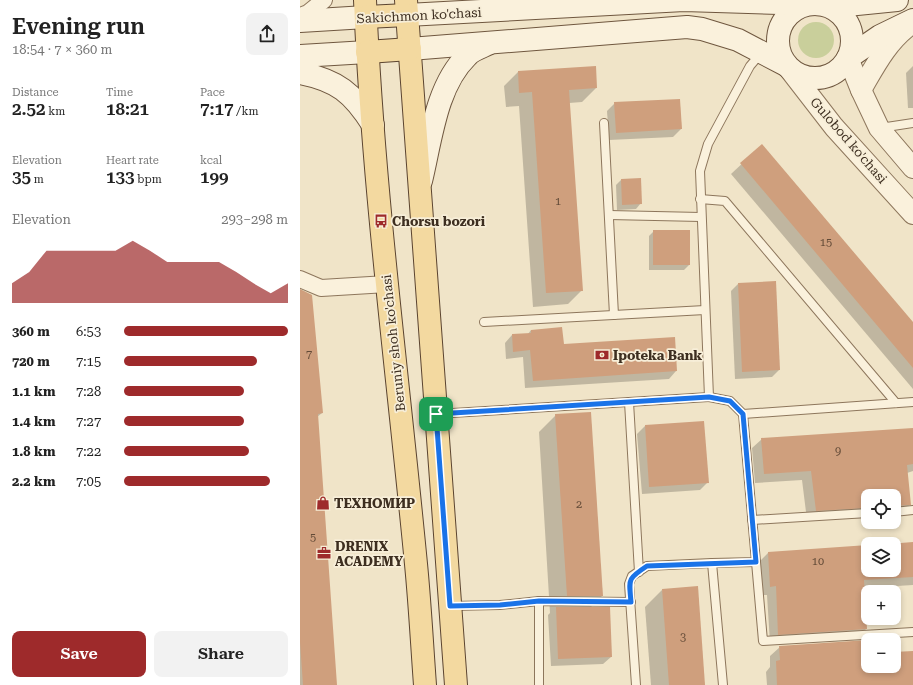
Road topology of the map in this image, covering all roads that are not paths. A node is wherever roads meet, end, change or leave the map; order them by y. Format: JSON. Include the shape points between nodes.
{"nodes":[{"id":1,"x":324,"y":0,"type":"edge"},
{"id":2,"x":457,"y":0,"type":"edge"},
{"id":3,"x":884,"y":1,"type":"edge"},
{"id":4,"x":816,"y":3,"type":"junction"},
{"id":5,"x":407,"y":7,"type":"edge"},
{"id":6,"x":366,"y":9,"type":"edge"},
{"id":7,"x":480,"y":11,"type":"junction"},
{"id":8,"x":300,"y":16,"type":"edge"},
{"id":9,"x":913,"y":20,"type":"edge"},
{"id":10,"x":300,"y":21,"type":"edge"},
{"id":11,"x":913,"y":23,"type":"edge"},
{"id":12,"x":492,"y":42,"type":"junction"},
{"id":13,"x":410,"y":49,"type":"junction"},
{"id":14,"x":367,"y":52,"type":"junction"},
{"id":15,"x":762,"y":52,"type":"junction"},
{"id":16,"x":300,"y":56,"type":"edge"},
{"id":17,"x":848,"y":58,"type":"junction"},
{"id":18,"x":786,"y":65,"type":"junction"},
{"id":19,"x":300,"y":73,"type":"edge"},
{"id":20,"x":861,"y":90,"type":"junction"},
{"id":21,"x":913,"y":123,"type":"edge"},
{"id":22,"x":604,"y":124,"type":"dead end"},
{"id":23,"x":373,"y":125,"type":"junction"},
{"id":24,"x":879,"y":128,"type":"junction"},
{"id":25,"x":913,"y":168,"type":"edge"},
{"id":26,"x":420,"y":188,"type":"junction"},
{"id":27,"x":700,"y":199,"type":"junction"},
{"id":28,"x":913,"y":214,"type":"edge"},
{"id":29,"x":609,"y":215,"type":"junction"},
{"id":30,"x":701,"y":217,"type":"junction"},
{"id":31,"x":300,"y":279,"type":"edge"},
{"id":32,"x":387,"y":284,"type":"junction"},
{"id":33,"x":705,"y":310,"type":"junction"},
{"id":34,"x":614,"y":315,"type":"junction"},
{"id":35,"x":484,"y":322,"type":"dead end"},
{"id":36,"x":709,"y":397,"type":"junction"},
{"id":37,"x":629,"y":402,"type":"junction"},
{"id":38,"x":913,"y":402,"type":"edge"},
{"id":39,"x":896,"y":403,"type":"junction"},
{"id":40,"x":436,"y":414,"type":"junction"},
{"id":41,"x":743,"y":414,"type":"junction"},
{"id":42,"x":913,"y":510,"type":"edge"},
{"id":43,"x":901,"y":511,"type":"edge"},
{"id":44,"x":861,"y":513,"type":"edge"},
{"id":45,"x":752,"y":520,"type":"junction"},
{"id":46,"x":756,"y":562,"type":"junction"},
{"id":47,"x":712,"y":564,"type":"junction"},
{"id":48,"x":638,"y":572,"type":"junction"},
{"id":49,"x":539,"y":601,"type":"junction"},
{"id":50,"x":631,"y":602,"type":"junction"},
{"id":51,"x":450,"y":606,"type":"junction"},
{"id":52,"x":913,"y":632,"type":"edge"},
{"id":53,"x":425,"y":685,"type":"edge"},
{"id":54,"x":456,"y":685,"type":"edge"},
{"id":55,"x":539,"y":685,"type":"edge"},
{"id":56,"x":636,"y":685,"type":"edge"},
{"id":57,"x":723,"y":685,"type":"edge"}],
"edges":[{"from":1,"to":8,"type":"street"},
{"from":2,"to":7,"type":"main road"},
{"from":3,"to":4,"type":"main road","name":"Sakichmon ko'chasi"},
{"from":4,"to":7,"type":"main road","name":"Sakichmon ko'chasi","via":[[684,0]]},
{"from":4,"to":17,"type":"main road","via":[[839,12],[847,22],[852,40]]},
{"from":4,"to":18,"type":"main road","via":[[793,10],[784,19],[777,42]]},
{"from":5,"to":6,"type":"main road","name":"Sakichmon ko'chasi"},
{"from":5,"to":7,"type":"main road","name":"Sakichmon ko'chasi"},
{"from":5,"to":13,"type":"main road"},
{"from":6,"to":10,"type":"main road","name":"Sakichmon ko'chasi"},
{"from":6,"to":14,"type":"main road","name":"Beruniy shoh ko'chasi"},
{"from":9,"to":17,"type":"main road","via":[[880,36]]},
{"from":11,"to":20,"type":"street","via":[[885,49]]},
{"from":12,"to":13,"type":"main road"},
{"from":12,"to":15,"type":"main road","via":[[687,27],[738,40]]},
{"from":12,"to":26,"type":"main road","via":[[468,54],[444,88]]},
{"from":13,"to":14,"type":"main road"},
{"from":13,"to":26,"type":"main road"},
{"from":14,"to":16,"type":"main road"},
{"from":14,"to":23,"type":"main road","name":"Beruniy shoh ko'chasi"},
{"from":15,"to":18,"type":"main road"},
{"from":15,"to":27,"type":"lane","via":[[750,66],[708,144],[700,171]]},
{"from":17,"to":18,"type":"main road","via":[[830,75],[819,78],[796,73]]},
{"from":17,"to":20,"type":"street"},
{"from":18,"to":28,"type":"street","name":"Gulobod ko'chasi","via":[[834,127]]},
{"from":19,"to":23,"type":"main road","via":[[317,76],[350,94]]},
{"from":20,"to":24,"type":"street"},
{"from":21,"to":24,"type":"lane"},
{"from":22,"to":29,"type":"lane"},
{"from":23,"to":32,"type":"main road","name":"Beruniy shoh ko'chasi"},
{"from":24,"to":25,"type":"street"},
{"from":26,"to":40,"type":"main road"},
{"from":27,"to":30,"type":"lane"},
{"from":27,"to":39,"type":"lane","via":[[725,201]]},
{"from":29,"to":30,"type":"lane"},
{"from":29,"to":34,"type":"lane"},
{"from":30,"to":33,"type":"lane"},
{"from":31,"to":32,"type":"street","via":[[321,288]]},
{"from":32,"to":53,"type":"main road","name":"Beruniy shoh ko'chasi","via":[[416,565]]},
{"from":33,"to":34,"type":"lane"},
{"from":33,"to":36,"type":"lane"},
{"from":34,"to":35,"type":"lane"},
{"from":36,"to":37,"type":"lane"},
{"from":36,"to":41,"type":"lane","via":[[730,401]]},
{"from":37,"to":40,"type":"lane"},
{"from":37,"to":48,"type":"lane"},
{"from":38,"to":39,"type":"lane"},
{"from":39,"to":41,"type":"lane"},
{"from":40,"to":51,"type":"main road"},
{"from":41,"to":45,"type":"lane"},
{"from":42,"to":43,"type":"lane"},
{"from":44,"to":45,"type":"lane"},
{"from":45,"to":46,"type":"lane"},
{"from":46,"to":47,"type":"lane"},
{"from":46,"to":52,"type":"lane","via":[[763,641]]},
{"from":47,"to":48,"type":"lane","via":[[647,566]]},
{"from":47,"to":57,"type":"lane"},
{"from":48,"to":50,"type":"lane","via":[[632,576],[629,584]]},
{"from":49,"to":50,"type":"lane"},
{"from":49,"to":51,"type":"lane"},
{"from":49,"to":55,"type":"lane"},
{"from":50,"to":56,"type":"lane"},
{"from":51,"to":54,"type":"main road"}]}
